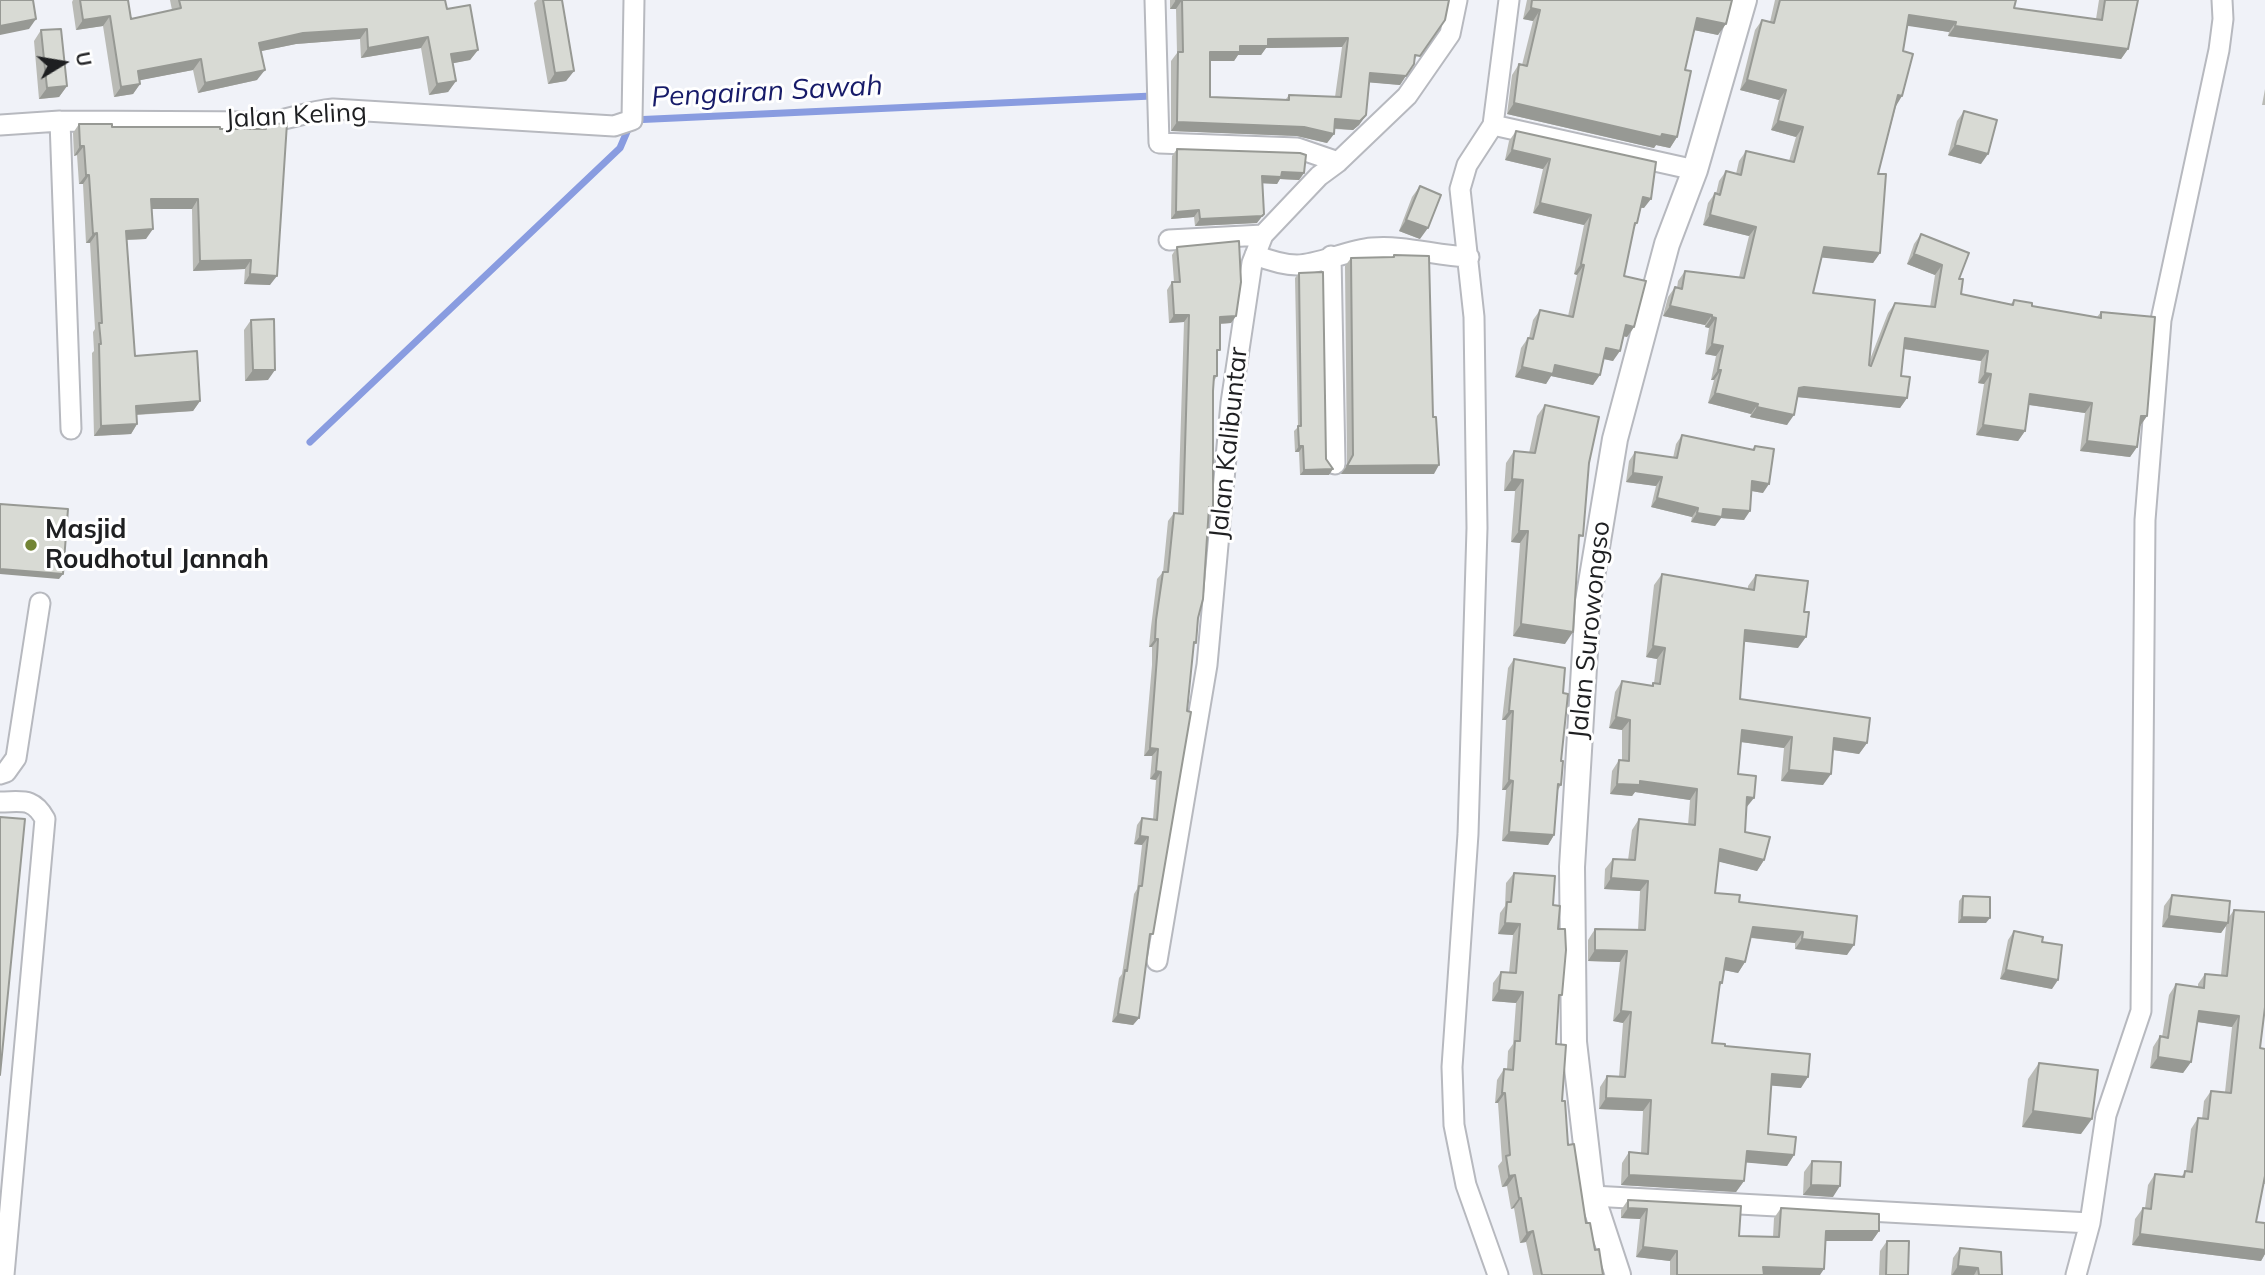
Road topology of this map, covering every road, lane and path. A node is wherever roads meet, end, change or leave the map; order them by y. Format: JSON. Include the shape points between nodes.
{"nodes":[{"id":1,"x":634,"y":0,"type":"edge"},
{"id":2,"x":1155,"y":0,"type":"edge"},
{"id":3,"x":1457,"y":0,"type":"edge"},
{"id":4,"x":1508,"y":0,"type":"edge"},
{"id":5,"x":1744,"y":0,"type":"edge"},
{"id":6,"x":2222,"y":0,"type":"edge"},
{"id":7,"x":60,"y":121,"type":"junction"},
{"id":8,"x":0,"y":125,"type":"edge"},
{"id":9,"x":1493,"y":125,"type":"junction"},
{"id":10,"x":1338,"y":162,"type":"junction"},
{"id":11,"x":1695,"y":170,"type":"junction"},
{"id":12,"x":1263,"y":235,"type":"junction"},
{"id":13,"x":1170,"y":240,"type":"dead end"},
{"id":14,"x":1331,"y":256,"type":"junction"},
{"id":15,"x":1457,"y":257,"type":"junction"},
{"id":16,"x":1263,"y":258,"type":"junction"},
{"id":17,"x":71,"y":429,"type":"dead end"},
{"id":18,"x":1335,"y":464,"type":"dead end"},
{"id":19,"x":40,"y":603,"type":"dead end"},
{"id":20,"x":0,"y":774,"type":"edge"},
{"id":21,"x":0,"y":802,"type":"edge"},
{"id":22,"x":1157,"y":961,"type":"dead end"},
{"id":23,"x":1592,"y":1196,"type":"junction"},
{"id":24,"x":2090,"y":1223,"type":"junction"},
{"id":25,"x":4,"y":1263,"type":"edge"},
{"id":26,"x":1498,"y":1275,"type":"edge"},
{"id":27,"x":1618,"y":1275,"type":"edge"},
{"id":28,"x":2076,"y":1275,"type":"edge"}],
"edges":[{"from":1,"to":7,"type":"street","name":"Jalan Keling","via":[[632,120],[614,126],[332,109],[271,122]]},
{"from":2,"to":10,"type":"street","via":[[1159,143],[1297,148]]},
{"from":3,"to":10,"type":"street","name":"Jalan Kalibuntar","via":[[1450,34],[1407,96]]},
{"from":4,"to":9,"type":"street"},
{"from":5,"to":11,"type":"street","name":"Jalan Surowongso"},
{"from":6,"to":24,"type":"street","via":[[2219,50],[2161,320],[2146,506],[2141,1012],[2106,1115]]},
{"from":7,"to":8,"type":"street","name":"Jalan Keling"},
{"from":7,"to":17,"type":"street"},
{"from":9,"to":11,"type":"street"},
{"from":9,"to":15,"type":"street","via":[[1462,180]]},
{"from":10,"to":12,"type":"street","name":"Jalan Kalibuntar"},
{"from":11,"to":23,"type":"street","name":"Jalan Surowongso","via":[[1667,244],[1615,439],[1588,601],[1572,867],[1574,1042]]},
{"from":12,"to":13,"type":"street"},
{"from":12,"to":16,"type":"street","name":"Jalan Kalibuntar"},
{"from":14,"to":15,"type":"street","via":[[1391,248]]},
{"from":14,"to":16,"type":"street","via":[[1298,265]]},
{"from":14,"to":18,"type":"street"},
{"from":15,"to":26,"type":"street","via":[[1474,317],[1477,528],[1468,834],[1452,1092],[1466,1185]]},
{"from":16,"to":22,"type":"street","name":"Jalan Kalibuntar","via":[[1231,403],[1207,665]]},
{"from":19,"to":20,"type":"street","via":[[16,758]]},
{"from":21,"to":25,"type":"street","via":[[30,802],[46,819]]},
{"from":23,"to":24,"type":"street"},
{"from":23,"to":27,"type":"street","name":"Jalan Surowongso"},
{"from":24,"to":28,"type":"street"}]}
